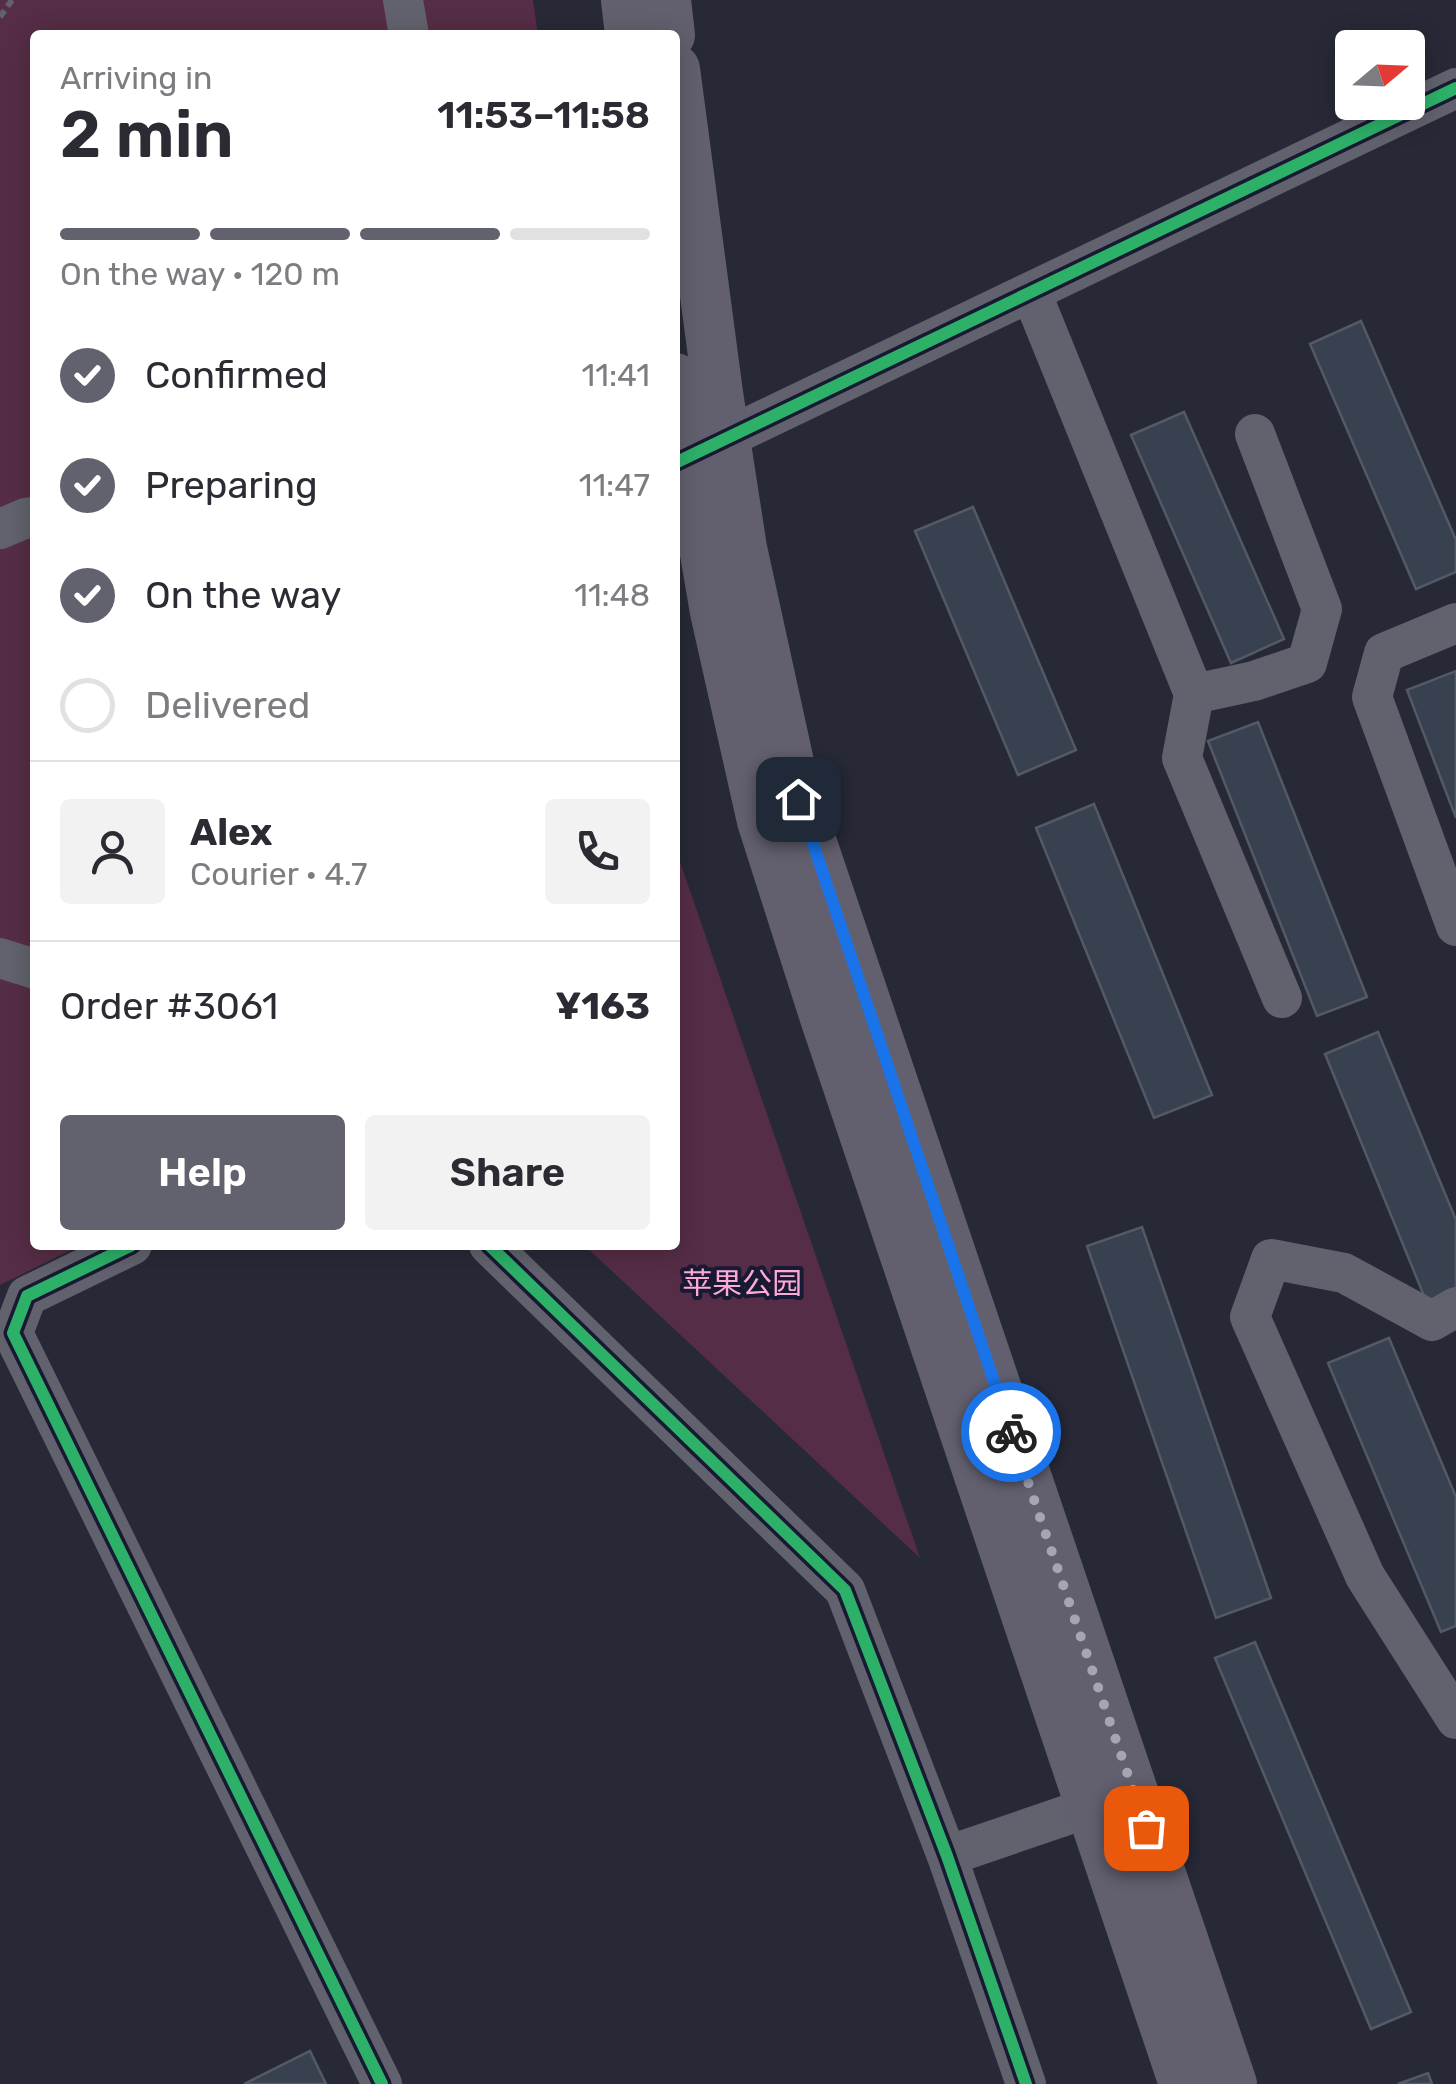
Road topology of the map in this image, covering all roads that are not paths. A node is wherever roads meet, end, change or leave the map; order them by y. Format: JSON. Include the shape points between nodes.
{"nodes":[{"id":1,"x":403,"y":0,"type":"edge"},
{"id":2,"x":626,"y":0,"type":"edge"},
{"id":3,"x":666,"y":0,"type":"edge"},
{"id":4,"x":408,"y":30,"type":"edge"},
{"id":5,"x":629,"y":30,"type":"edge"},
{"id":6,"x":669,"y":30,"type":"edge"},
{"id":7,"x":1456,"y":88,"type":"edge"},
{"id":8,"x":680,"y":160,"type":"edge"},
{"id":9,"x":1031,"y":292,"type":"junction"},
{"id":10,"x":680,"y":396,"type":"edge"},
{"id":11,"x":1255,"y":434,"type":"dead end"},
{"id":12,"x":696,"y":453,"type":"edge"},
{"id":13,"x":30,"y":518,"type":"edge"},
{"id":14,"x":0,"y":529,"type":"edge"},
{"id":15,"x":1456,"y":623,"type":"edge"},
{"id":16,"x":1194,"y":694,"type":"junction"},
{"id":17,"x":1456,"y":926,"type":"edge"},
{"id":18,"x":0,"y":958,"type":"edge"},
{"id":19,"x":30,"y":967,"type":"edge"},
{"id":20,"x":1282,"y":998,"type":"dead end"},
{"id":21,"x":122,"y":1250,"type":"edge"},
{"id":22,"x":494,"y":1250,"type":"edge"},
{"id":23,"x":1456,"y":1307,"type":"edge"},
{"id":24,"x":1456,"y":1719,"type":"edge"},
{"id":25,"x":1112,"y":1799,"type":"junction"},
{"id":26,"x":946,"y":1856,"type":"junction"},
{"id":27,"x":382,"y":2084,"type":"edge"},
{"id":28,"x":1026,"y":2084,"type":"edge"},
{"id":29,"x":1184,"y":2084,"type":"edge"},
{"id":30,"x":1232,"y":2084,"type":"edge"}],
"edges":[{"from":1,"to":4,"type":"street"},
{"from":2,"to":5,"type":"main road"},
{"from":3,"to":6,"type":"main road"},
{"from":7,"to":9,"type":"street"},
{"from":8,"to":12,"type":"main road"},
{"from":9,"to":12,"type":"street"},
{"from":9,"to":16,"type":"street"},
{"from":10,"to":12,"type":"main road"},
{"from":11,"to":16,"type":"street","via":[[1322,609],[1307,663]]},
{"from":12,"to":25,"type":"main road","via":[[714,612],[762,821],[838,1059]]},
{"from":13,"to":14,"type":"street"},
{"from":15,"to":17,"type":"street","via":[[1384,652],[1372,697]]},
{"from":16,"to":20,"type":"street","via":[[1182,758]]},
{"from":18,"to":19,"type":"street"},
{"from":21,"to":27,"type":"street","via":[[27,1296],[12,1334]]},
{"from":22,"to":26,"type":"street","via":[[845,1590]]},
{"from":23,"to":24,"type":"street","via":[[1432,1321],[1344,1273],[1271,1259],[1250,1317],[1365,1576]]},
{"from":25,"to":26,"type":"street"},
{"from":25,"to":29,"type":"main road"},
{"from":25,"to":30,"type":"main road"},
{"from":26,"to":28,"type":"street"}]}
